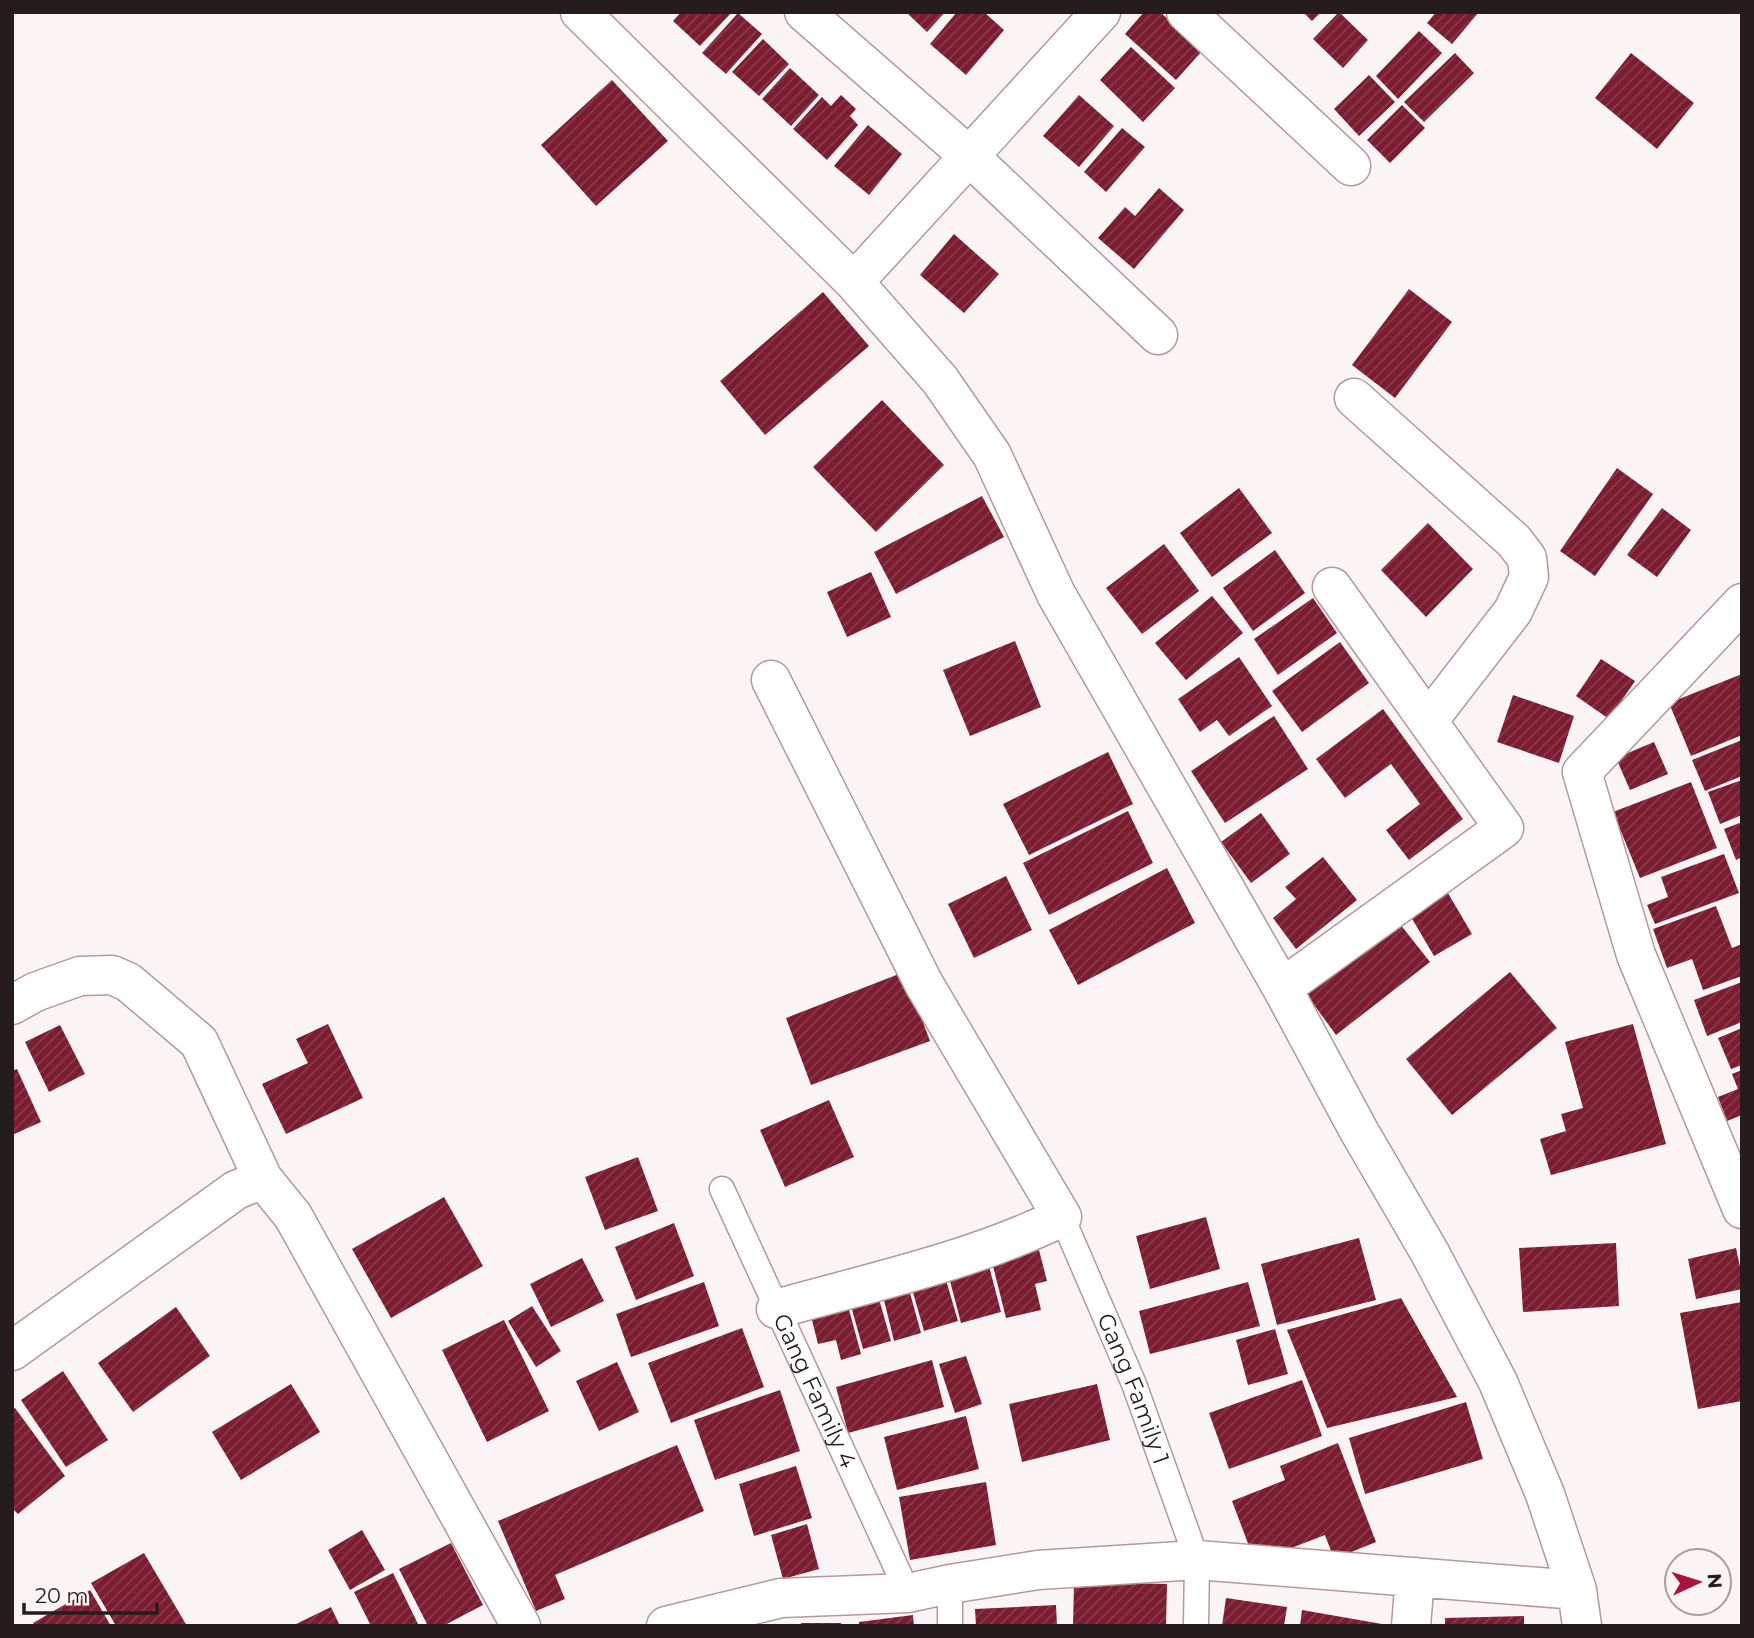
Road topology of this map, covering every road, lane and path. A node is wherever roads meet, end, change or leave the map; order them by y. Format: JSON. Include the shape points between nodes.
{"nodes":[{"id":1,"x":580,"y":12,"type":"edge"},
{"id":2,"x":804,"y":12,"type":"edge"},
{"id":3,"x":1101,"y":12,"type":"edge"},
{"id":4,"x":1186,"y":12,"type":"edge"},
{"id":5,"x":969,"y":156,"type":"junction"},
{"id":6,"x":1351,"y":166,"type":"dead end"},
{"id":7,"x":854,"y":282,"type":"junction"},
{"id":8,"x":1158,"y":335,"type":"dead end"},
{"id":9,"x":1354,"y":398,"type":"dead end"},
{"id":10,"x":1332,"y":587,"type":"dead end"},
{"id":11,"x":1742,"y":603,"type":"edge"},
{"id":12,"x":771,"y":680,"type":"dead end"},
{"id":13,"x":1428,"y":721,"type":"junction"},
{"id":14,"x":1282,"y":988,"type":"junction"},
{"id":15,"x":12,"y":1005,"type":"edge"},
{"id":16,"x":263,"y":1179,"type":"junction"},
{"id":17,"x":722,"y":1189,"type":"dead end"},
{"id":18,"x":1742,"y":1209,"type":"edge"},
{"id":19,"x":1062,"y":1217,"type":"junction"},
{"id":20,"x":776,"y":1309,"type":"junction"},
{"id":21,"x":12,"y":1351,"type":"edge"},
{"id":22,"x":1197,"y":1560,"type":"junction"},
{"id":23,"x":1415,"y":1577,"type":"junction"},
{"id":24,"x":950,"y":1584,"type":"junction"},
{"id":25,"x":908,"y":1593,"type":"junction"},
{"id":26,"x":1580,"y":1608,"type":"edge"},
{"id":27,"x":521,"y":1626,"type":"edge"},
{"id":28,"x":666,"y":1626,"type":"edge"},
{"id":29,"x":950,"y":1626,"type":"edge"},
{"id":30,"x":1196,"y":1626,"type":"edge"},
{"id":31,"x":1411,"y":1626,"type":"edge"}],
"edges":[{"from":1,"to":7,"type":"street"},
{"from":2,"to":5,"type":"street"},
{"from":3,"to":5,"type":"street"},
{"from":4,"to":6,"type":"street"},
{"from":5,"to":7,"type":"street"},
{"from":5,"to":8,"type":"street"},
{"from":7,"to":14,"type":"street","via":[[940,380],[992,455],[1056,594]]},
{"from":9,"to":13,"type":"street","via":[[1514,541],[1527,558],[1530,577],[1513,611]]},
{"from":10,"to":13,"type":"street"},
{"from":11,"to":18,"type":"street","via":[[1582,772],[1636,956]]},
{"from":12,"to":19,"type":"street","via":[[924,984]]},
{"from":13,"to":14,"type":"street","via":[[1504,828]]},
{"from":14,"to":26,"type":"street","via":[[1498,1382],[1545,1494]]},
{"from":15,"to":16,"type":"street","via":[[80,976],[112,975],[128,982],[199,1042]]},
{"from":16,"to":21,"type":"street","via":[[236,1190]]},
{"from":16,"to":27,"type":"street","via":[[293,1216]]},
{"from":17,"to":20,"type":"lane","name":"Gang Family 4"},
{"from":19,"to":20,"type":"street","via":[[947,1262]]},
{"from":19,"to":22,"type":"lane","name":"Gang Family 1","via":[[1134,1384]]},
{"from":20,"to":25,"type":"lane","name":"Gang Family 4"},
{"from":22,"to":23,"type":"street"},
{"from":22,"to":24,"type":"street","via":[[1038,1570]]},
{"from":22,"to":30,"type":"lane"},
{"from":23,"to":26,"type":"street"},
{"from":23,"to":31,"type":"street"},
{"from":24,"to":25,"type":"street"},
{"from":24,"to":29,"type":"lane"},
{"from":25,"to":28,"type":"street","via":[[781,1598]]}]}
